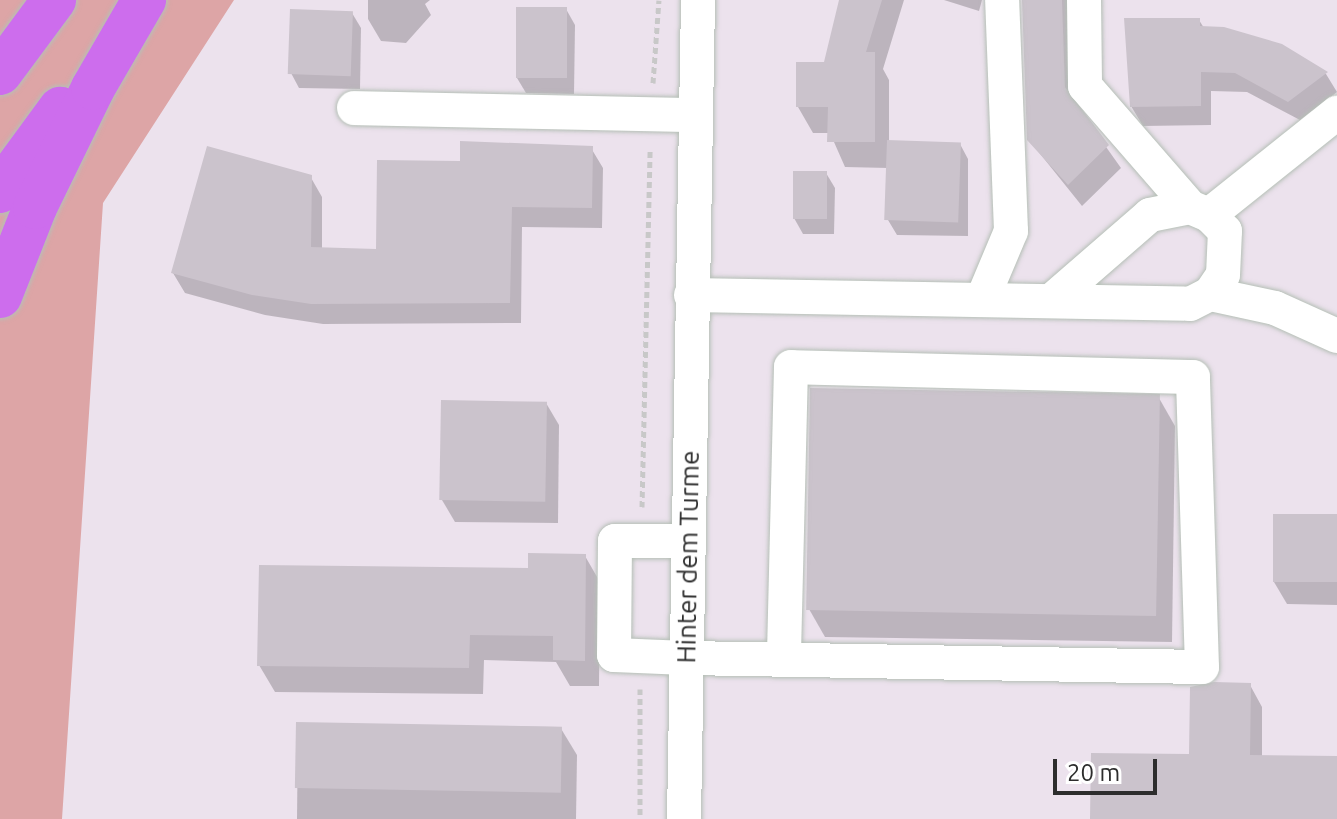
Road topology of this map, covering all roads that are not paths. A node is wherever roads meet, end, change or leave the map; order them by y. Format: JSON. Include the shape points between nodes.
{"nodes":[{"id":1,"x":54,"y":0,"type":"edge"},
{"id":2,"x":142,"y":0,"type":"edge"},
{"id":3,"x":698,"y":0,"type":"edge"},
{"id":4,"x":1002,"y":0,"type":"edge"},
{"id":5,"x":1084,"y":0,"type":"edge"},
{"id":6,"x":0,"y":73,"type":"edge"},
{"id":7,"x":354,"y":108,"type":"dead end"},
{"id":8,"x":1337,"y":113,"type":"edge"},
{"id":9,"x":694,"y":115,"type":"junction"},
{"id":10,"x":0,"y":191,"type":"edge"},
{"id":11,"x":1199,"y":211,"type":"junction"},
{"id":12,"x":1210,"y":294,"type":"junction"},
{"id":13,"x":691,"y":295,"type":"junction"},
{"id":14,"x":0,"y":296,"type":"edge"},
{"id":15,"x":982,"y":300,"type":"junction"},
{"id":16,"x":1051,"y":301,"type":"junction"},
{"id":17,"x":1337,"y":336,"type":"edge"},
{"id":18,"x":688,"y":541,"type":"junction"},
{"id":19,"x":686,"y":658,"type":"junction"},
{"id":20,"x":784,"y":659,"type":"junction"},
{"id":21,"x":684,"y":819,"type":"edge"}],
"edges":[{"from":1,"to":6,"type":"highway"},
{"from":2,"to":10,"type":"highway"},
{"from":2,"to":14,"type":"highway","via":[[35,207]]},
{"from":3,"to":9,"type":"street","name":"Hinter dem Turme"},
{"from":4,"to":15,"type":"street","via":[[1011,231]]},
{"from":5,"to":11,"type":"street","via":[[1085,86]]},
{"from":7,"to":9,"type":"street"},
{"from":8,"to":11,"type":"street"},
{"from":9,"to":13,"type":"street","name":"Hinter dem Turme"},
{"from":11,"to":12,"type":"street","via":[[1225,231],[1227,256]]},
{"from":11,"to":16,"type":"street","via":[[1150,215]]},
{"from":12,"to":16,"type":"street","via":[[1190,304]]},
{"from":12,"to":17,"type":"street","via":[[1275,308]]},
{"from":13,"to":15,"type":"street"},
{"from":13,"to":18,"type":"street","name":"Hinter dem Turme"},
{"from":15,"to":16,"type":"street"},
{"from":18,"to":19,"type":"street","name":"Hinter dem Turme"},
{"from":18,"to":19,"type":"street","via":[[615,541],[614,655]]},
{"from":19,"to":20,"type":"street"},
{"from":19,"to":21,"type":"street","name":"Hinter dem Turme"},
{"from":20,"to":20,"type":"street","via":[[791,367],[1193,377],[1202,667]]}]}
